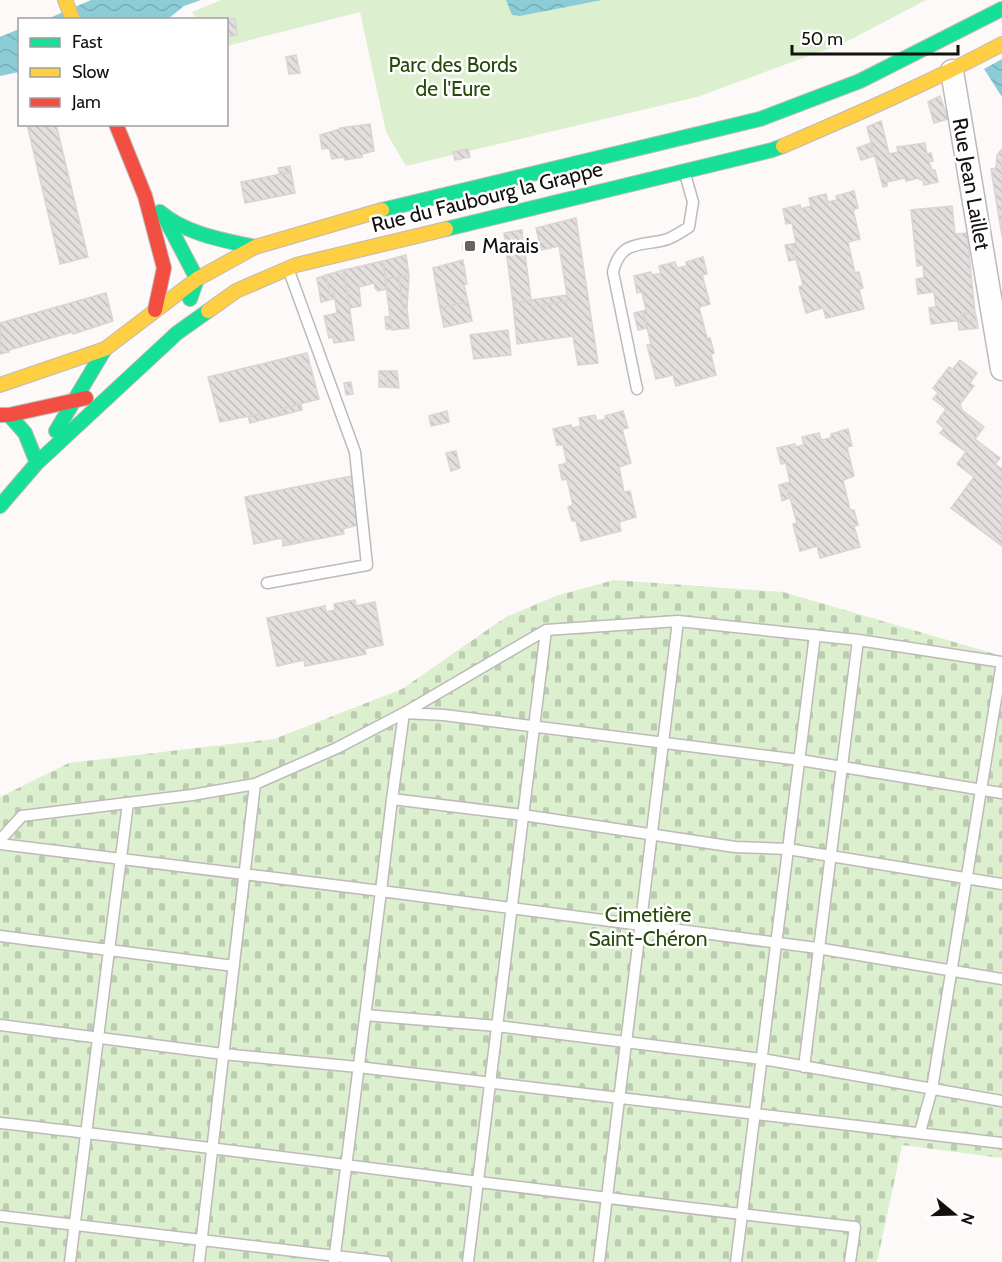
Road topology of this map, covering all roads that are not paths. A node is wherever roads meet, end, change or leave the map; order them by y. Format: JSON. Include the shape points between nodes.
{"nodes":[{"id":1,"x":65,"y":0,"type":"edge"},
{"id":2,"x":1002,"y":9,"type":"edge"},
{"id":3,"x":72,"y":18,"type":"edge"},
{"id":4,"x":1002,"y":44,"type":"edge"},
{"id":5,"x":952,"y":71,"type":"junction"},
{"id":6,"x":117,"y":126,"type":"edge"},
{"id":7,"x":684,"y":171,"type":"junction"},
{"id":8,"x":145,"y":196,"type":"junction"},
{"id":9,"x":165,"y":218,"type":"junction"},
{"id":10,"x":255,"y":247,"type":"junction"},
{"id":11,"x":288,"y":268,"type":"junction"},
{"id":12,"x":173,"y":271,"type":"junction"},
{"id":13,"x":197,"y":279,"type":"junction"},
{"id":14,"x":236,"y":291,"type":"junction"},
{"id":15,"x":155,"y":310,"type":"junction"},
{"id":16,"x":177,"y":333,"type":"junction"},
{"id":17,"x":105,"y":349,"type":"junction"},
{"id":18,"x":1002,"y":369,"type":"edge"},
{"id":19,"x":0,"y":385,"type":"edge"},
{"id":20,"x":637,"y":389,"type":"dead end"},
{"id":21,"x":113,"y":392,"type":"junction"},
{"id":22,"x":75,"y":400,"type":"junction"},
{"id":23,"x":4,"y":415,"type":"edge"},
{"id":24,"x":37,"y":463,"type":"junction"},
{"id":25,"x":0,"y":506,"type":"edge"},
{"id":26,"x":267,"y":583,"type":"dead end"},
{"id":27,"x":678,"y":621,"type":"junction"},
{"id":28,"x":546,"y":630,"type":"junction"},
{"id":29,"x":815,"y":635,"type":"junction"},
{"id":30,"x":858,"y":640,"type":"junction"},
{"id":31,"x":1002,"y":662,"type":"edge"},
{"id":32,"x":404,"y":713,"type":"junction"},
{"id":33,"x":536,"y":725,"type":"junction"},
{"id":34,"x":663,"y":742,"type":"junction"},
{"id":35,"x":800,"y":760,"type":"junction"},
{"id":36,"x":843,"y":766,"type":"junction"},
{"id":37,"x":255,"y":784,"type":"junction"},
{"id":38,"x":980,"y":789,"type":"junction"},
{"id":39,"x":1002,"y":793,"type":"edge"},
{"id":40,"x":392,"y":799,"type":"junction"},
{"id":41,"x":128,"y":803,"type":"junction"},
{"id":42,"x":523,"y":815,"type":"junction"},
{"id":43,"x":651,"y":833,"type":"junction"},
{"id":44,"x":0,"y":842,"type":"edge"},
{"id":45,"x":789,"y":849,"type":"junction"},
{"id":46,"x":830,"y":855,"type":"junction"},
{"id":47,"x":121,"y":859,"type":"junction"},
{"id":48,"x":244,"y":873,"type":"junction"},
{"id":49,"x":965,"y":879,"type":"junction"},
{"id":50,"x":1002,"y":884,"type":"edge"},
{"id":51,"x":381,"y":891,"type":"junction"},
{"id":52,"x":513,"y":909,"type":"junction"},
{"id":53,"x":640,"y":926,"type":"junction"},
{"id":54,"x":0,"y":936,"type":"edge"},
{"id":55,"x":777,"y":942,"type":"junction"},
{"id":56,"x":818,"y":948,"type":"junction"},
{"id":57,"x":109,"y":950,"type":"junction"},
{"id":58,"x":234,"y":966,"type":"junction"},
{"id":59,"x":950,"y":971,"type":"junction"},
{"id":60,"x":1002,"y":979,"type":"edge"},
{"id":61,"x":365,"y":1015,"type":"junction"},
{"id":62,"x":0,"y":1025,"type":"edge"},
{"id":63,"x":497,"y":1026,"type":"junction"},
{"id":64,"x":98,"y":1038,"type":"junction"},
{"id":65,"x":625,"y":1043,"type":"junction"},
{"id":66,"x":223,"y":1054,"type":"junction"},
{"id":67,"x":762,"y":1059,"type":"junction"},
{"id":68,"x":358,"y":1067,"type":"junction"},
{"id":69,"x":804,"y":1067,"type":"junction"},
{"id":70,"x":490,"y":1084,"type":"junction"},
{"id":71,"x":932,"y":1089,"type":"junction"},
{"id":72,"x":618,"y":1098,"type":"junction"},
{"id":73,"x":1002,"y":1101,"type":"edge"},
{"id":74,"x":756,"y":1115,"type":"junction"},
{"id":75,"x":0,"y":1123,"type":"edge"},
{"id":76,"x":920,"y":1132,"type":"junction"},
{"id":77,"x":86,"y":1133,"type":"junction"},
{"id":78,"x":1002,"y":1143,"type":"edge"},
{"id":79,"x":212,"y":1147,"type":"junction"},
{"id":80,"x":347,"y":1165,"type":"junction"},
{"id":81,"x":478,"y":1182,"type":"junction"},
{"id":82,"x":607,"y":1197,"type":"junction"},
{"id":83,"x":742,"y":1214,"type":"junction"},
{"id":84,"x":0,"y":1216,"type":"edge"},
{"id":85,"x":74,"y":1225,"type":"junction"},
{"id":86,"x":201,"y":1240,"type":"junction"},
{"id":87,"x":334,"y":1258,"type":"edge"},
{"id":88,"x":70,"y":1262,"type":"edge"},
{"id":89,"x":199,"y":1262,"type":"edge"},
{"id":90,"x":386,"y":1262,"type":"edge"},
{"id":91,"x":468,"y":1262,"type":"edge"},
{"id":92,"x":599,"y":1262,"type":"edge"},
{"id":93,"x":736,"y":1262,"type":"edge"},
{"id":94,"x":850,"y":1262,"type":"edge"}],
"edges":[{"from":1,"to":3,"type":"main road"},
{"from":2,"to":10,"type":"main road","name":"Rue du Faubourg la Grappe","via":[[860,81],[760,119],[350,218]]},
{"from":4,"to":5,"type":"main road","name":"Rue du Faubourg la Grappe"},
{"from":5,"to":7,"type":"main road","name":"Rue du Faubourg la Grappe","via":[[772,150]]},
{"from":5,"to":18,"type":"street","name":"Rue Jean Laillet"},
{"from":6,"to":8,"type":"main road"},
{"from":7,"to":11,"type":"main road","name":"Rue du Faubourg la Grappe"},
{"from":7,"to":20,"type":"lane","via":[[693,202],[688,227],[669,238],[634,245],[615,261],[613,272]]},
{"from":8,"to":9,"type":"main road"},
{"from":8,"to":12,"type":"main road"},
{"from":9,"to":10,"type":"main road","via":[[198,232]]},
{"from":9,"to":13,"type":"main road"},
{"from":10,"to":13,"type":"main road","name":"Rue du Faubourg la Grappe"},
{"from":11,"to":14,"type":"main road","name":"Rue du Faubourg la Grappe"},
{"from":11,"to":26,"type":"lane","via":[[355,452],[367,565]]},
{"from":12,"to":13,"type":"main road"},
{"from":12,"to":15,"type":"main road"},
{"from":13,"to":14,"type":"main road"},
{"from":13,"to":15,"type":"main road","name":"Rue du Faubourg la Grappe"},
{"from":13,"to":16,"type":"main road"},
{"from":14,"to":16,"type":"main road","name":"Rue du Faubourg la Grappe"},
{"from":15,"to":17,"type":"main road","name":"Rue du Faubourg la Grappe"},
{"from":16,"to":21,"type":"main road","name":"Rue du Faubourg la Grappe"},
{"from":17,"to":19,"type":"main road","name":"Rue du Faubourg la Grappe"},
{"from":17,"to":22,"type":"main road"},
{"from":21,"to":22,"type":"main road"},
{"from":21,"to":24,"type":"main road","name":"Rue du Faubourg la Grappe"},
{"from":22,"to":23,"type":"main road"},
{"from":22,"to":24,"type":"main road"},
{"from":23,"to":24,"type":"main road","via":[[25,433]]},
{"from":24,"to":25,"type":"main road"},
{"from":27,"to":28,"type":"lane"},
{"from":27,"to":29,"type":"lane"},
{"from":27,"to":34,"type":"lane"},
{"from":28,"to":32,"type":"lane"},
{"from":28,"to":33,"type":"lane"},
{"from":29,"to":30,"type":"lane"},
{"from":29,"to":35,"type":"lane"},
{"from":30,"to":31,"type":"lane"},
{"from":30,"to":36,"type":"lane"},
{"from":31,"to":38,"type":"lane"},
{"from":32,"to":33,"type":"lane"},
{"from":32,"to":37,"type":"lane"},
{"from":32,"to":40,"type":"lane"},
{"from":33,"to":34,"type":"lane"},
{"from":33,"to":42,"type":"lane"},
{"from":34,"to":35,"type":"lane"},
{"from":34,"to":43,"type":"lane"},
{"from":35,"to":36,"type":"lane"},
{"from":35,"to":45,"type":"lane"},
{"from":36,"to":38,"type":"lane"},
{"from":36,"to":46,"type":"lane"},
{"from":37,"to":41,"type":"lane"},
{"from":37,"to":48,"type":"lane"},
{"from":38,"to":39,"type":"lane"},
{"from":38,"to":49,"type":"lane"},
{"from":40,"to":42,"type":"lane"},
{"from":40,"to":51,"type":"lane"},
{"from":41,"to":44,"type":"lane","via":[[22,816]]},
{"from":41,"to":47,"type":"lane"},
{"from":42,"to":43,"type":"lane"},
{"from":42,"to":52,"type":"lane"},
{"from":43,"to":45,"type":"lane","via":[[735,847]]},
{"from":43,"to":53,"type":"lane"},
{"from":44,"to":47,"type":"lane"},
{"from":45,"to":46,"type":"lane"},
{"from":45,"to":55,"type":"lane"},
{"from":46,"to":49,"type":"lane"},
{"from":46,"to":56,"type":"lane"},
{"from":47,"to":48,"type":"lane"},
{"from":47,"to":57,"type":"lane"},
{"from":48,"to":51,"type":"lane"},
{"from":48,"to":58,"type":"lane"},
{"from":49,"to":50,"type":"lane"},
{"from":49,"to":59,"type":"lane"},
{"from":51,"to":52,"type":"lane"},
{"from":51,"to":61,"type":"lane"},
{"from":52,"to":53,"type":"lane"},
{"from":52,"to":63,"type":"lane"},
{"from":53,"to":55,"type":"lane"},
{"from":53,"to":65,"type":"lane"},
{"from":54,"to":57,"type":"lane"},
{"from":55,"to":56,"type":"lane"},
{"from":55,"to":67,"type":"lane"},
{"from":56,"to":59,"type":"lane"},
{"from":56,"to":69,"type":"lane"},
{"from":57,"to":58,"type":"lane"},
{"from":57,"to":64,"type":"lane"},
{"from":58,"to":66,"type":"lane"},
{"from":59,"to":60,"type":"lane"},
{"from":59,"to":71,"type":"lane"},
{"from":61,"to":63,"type":"lane"},
{"from":61,"to":68,"type":"lane"},
{"from":62,"to":64,"type":"lane"},
{"from":63,"to":65,"type":"lane"},
{"from":63,"to":70,"type":"lane"},
{"from":64,"to":66,"type":"lane"},
{"from":64,"to":77,"type":"lane"},
{"from":65,"to":67,"type":"lane"},
{"from":65,"to":72,"type":"lane"},
{"from":66,"to":68,"type":"lane"},
{"from":66,"to":79,"type":"lane"},
{"from":67,"to":69,"type":"lane"},
{"from":67,"to":74,"type":"lane"},
{"from":68,"to":70,"type":"lane"},
{"from":68,"to":80,"type":"lane"},
{"from":69,"to":71,"type":"lane"},
{"from":70,"to":72,"type":"lane"},
{"from":70,"to":81,"type":"lane"},
{"from":71,"to":73,"type":"lane"},
{"from":71,"to":76,"type":"lane"},
{"from":72,"to":74,"type":"lane"},
{"from":72,"to":82,"type":"lane"},
{"from":74,"to":76,"type":"lane"},
{"from":74,"to":83,"type":"lane"},
{"from":75,"to":77,"type":"lane"},
{"from":76,"to":78,"type":"lane"},
{"from":77,"to":79,"type":"lane"},
{"from":77,"to":85,"type":"lane"},
{"from":79,"to":80,"type":"lane"},
{"from":79,"to":86,"type":"lane"},
{"from":80,"to":81,"type":"lane"},
{"from":80,"to":87,"type":"lane"},
{"from":81,"to":82,"type":"lane"},
{"from":81,"to":91,"type":"lane"},
{"from":82,"to":83,"type":"lane"},
{"from":82,"to":92,"type":"lane"},
{"from":83,"to":93,"type":"lane"},
{"from":83,"to":94,"type":"lane","via":[[855,1227]]},
{"from":84,"to":85,"type":"lane"},
{"from":85,"to":86,"type":"lane"},
{"from":85,"to":88,"type":"lane"},
{"from":86,"to":87,"type":"lane"},
{"from":86,"to":89,"type":"lane"},
{"from":87,"to":90,"type":"lane"}]}
